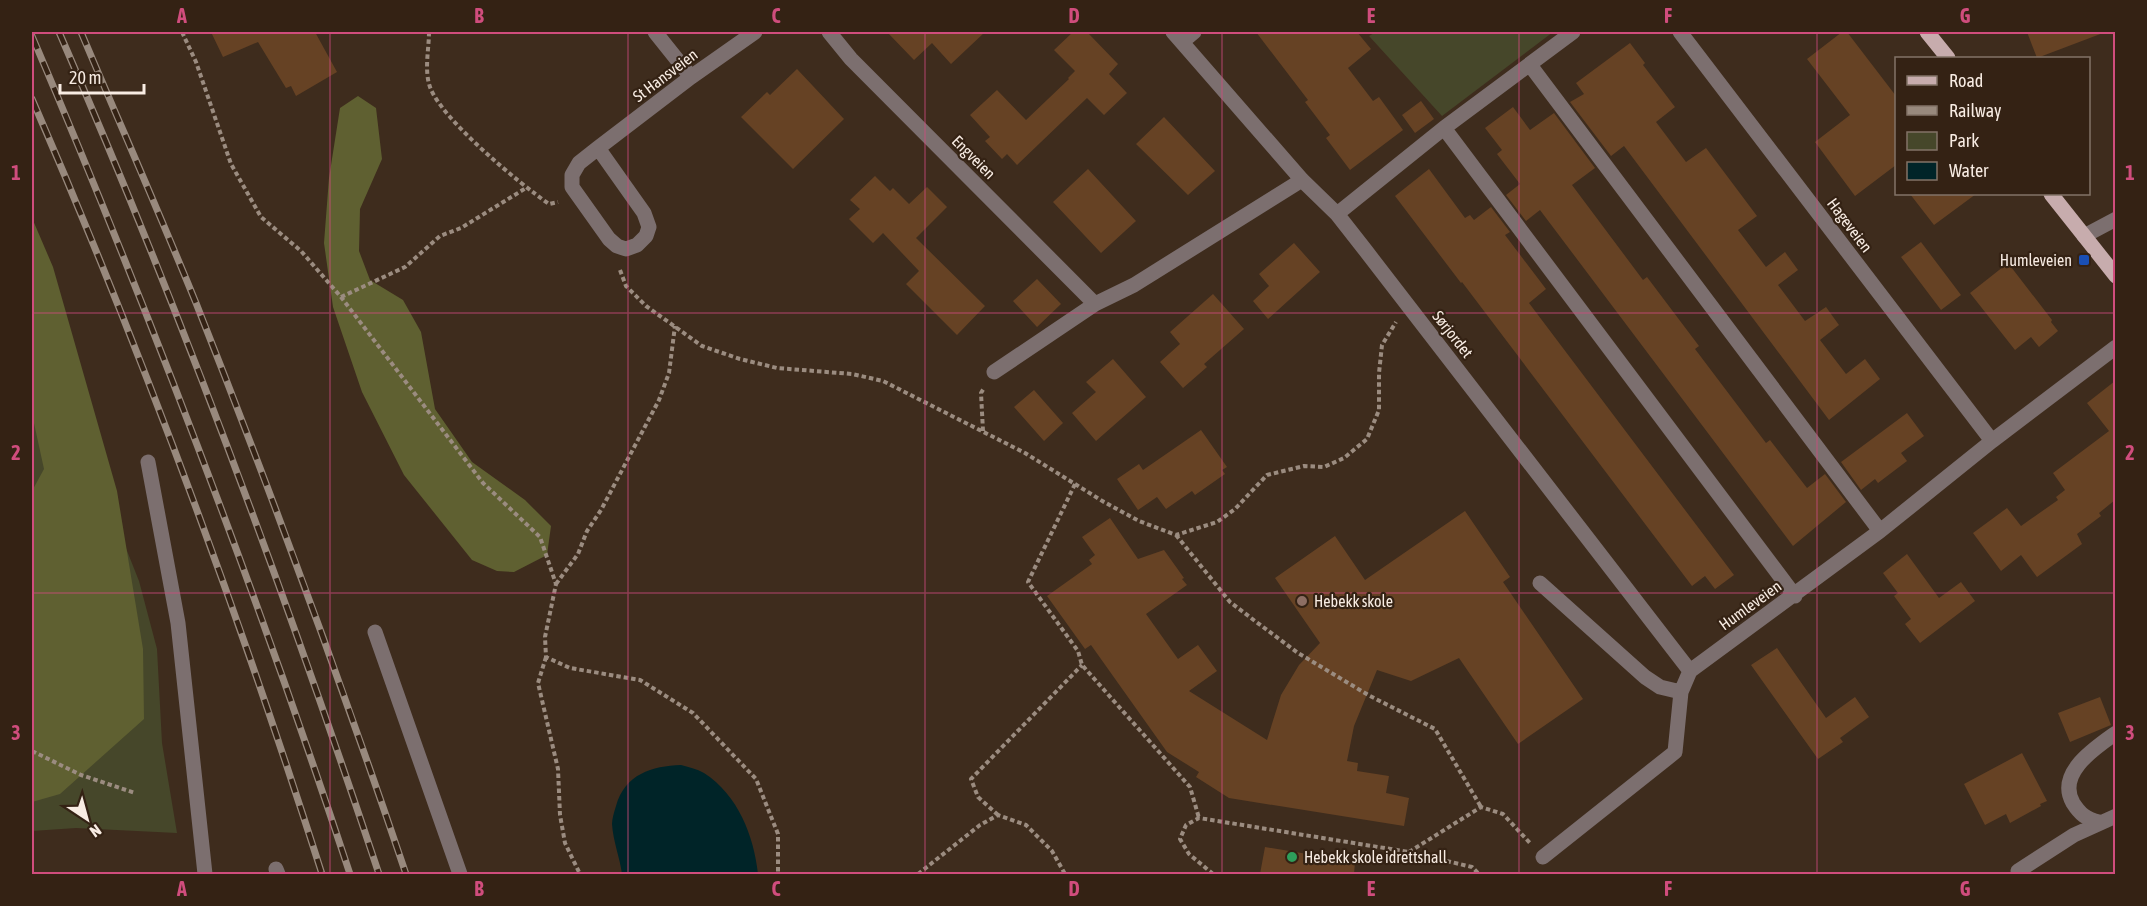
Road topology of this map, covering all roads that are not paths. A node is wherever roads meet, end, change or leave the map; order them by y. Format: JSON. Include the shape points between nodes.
{"nodes":[{"id":1,"x":655,"y":32,"type":"edge"},
{"id":2,"x":755,"y":32,"type":"edge"},
{"id":3,"x":829,"y":32,"type":"edge"},
{"id":4,"x":1194,"y":32,"type":"edge"},
{"id":5,"x":1573,"y":32,"type":"edge"},
{"id":6,"x":1680,"y":32,"type":"edge"},
{"id":7,"x":1927,"y":32,"type":"edge"},
{"id":8,"x":1177,"y":37,"type":"edge"},
{"id":9,"x":1947,"y":57,"type":"edge"},
{"id":10,"x":1530,"y":65,"type":"junction"},
{"id":11,"x":691,"y":77,"type":"junction"},
{"id":12,"x":1444,"y":128,"type":"junction"},
{"id":13,"x":598,"y":148,"type":"junction"},
{"id":14,"x":1302,"y":180,"type":"junction"},
{"id":15,"x":2052,"y":195,"type":"edge"},
{"id":16,"x":1337,"y":214,"type":"junction"},
{"id":17,"x":2115,"y":219,"type":"edge"},
{"id":18,"x":2084,"y":236,"type":"junction"},
{"id":19,"x":2115,"y":276,"type":"edge"},
{"id":20,"x":1095,"y":304,"type":"junction"},
{"id":21,"x":2115,"y":347,"type":"edge"},
{"id":22,"x":994,"y":372,"type":"road end"},
{"id":23,"x":1992,"y":441,"type":"junction"},
{"id":24,"x":148,"y":462,"type":"dead end"},
{"id":25,"x":1880,"y":531,"type":"junction"},
{"id":26,"x":1540,"y":583,"type":"dead end"},
{"id":27,"x":1795,"y":596,"type":"junction"},
{"id":28,"x":375,"y":632,"type":"dead end"},
{"id":29,"x":1690,"y":671,"type":"junction"},
{"id":30,"x":1681,"y":692,"type":"junction"},
{"id":31,"x":2115,"y":733,"type":"edge"},
{"id":32,"x":2115,"y":816,"type":"edge"},
{"id":33,"x":2099,"y":822,"type":"junction"},
{"id":34,"x":1543,"y":857,"type":"road end"},
{"id":35,"x":2018,"y":872,"type":"dead end"},
{"id":36,"x":205,"y":874,"type":"edge"},
{"id":37,"x":460,"y":874,"type":"edge"}],
"edges":[{"from":1,"to":11,"type":"street"},
{"from":2,"to":11,"type":"street","name":"St Hansveien"},
{"from":3,"to":20,"type":"street","name":"Engveien","via":[[851,59]]},
{"from":4,"to":8,"type":"street"},
{"from":5,"to":10,"type":"street"},
{"from":6,"to":23,"type":"street","name":"Hageveien"},
{"from":7,"to":9,"type":"main road"},
{"from":8,"to":14,"type":"street","name":"Sørjordet"},
{"from":10,"to":12,"type":"street"},
{"from":10,"to":25,"type":"street"},
{"from":11,"to":13,"type":"street","name":"St Hansveien"},
{"from":12,"to":16,"type":"street"},
{"from":12,"to":27,"type":"street"},
{"from":13,"to":13,"type":"street","name":"St Hansveien","via":[[644,213],[649,227],[638,245],[626,249],[609,239],[572,187],[572,175],[579,163]]},
{"from":14,"to":16,"type":"street","name":"Sørjordet"},
{"from":14,"to":20,"type":"street","via":[[1134,285]]},
{"from":15,"to":18,"type":"main road"},
{"from":16,"to":29,"type":"street","name":"Sørjordet"},
{"from":17,"to":18,"type":"street"},
{"from":18,"to":19,"type":"main road"},
{"from":20,"to":22,"type":"street"},
{"from":21,"to":23,"type":"street","name":"Humleveien"},
{"from":23,"to":25,"type":"street","name":"Humleveien"},
{"from":24,"to":36,"type":"street","via":[[178,623]]},
{"from":25,"to":27,"type":"street","name":"Humleveien"},
{"from":26,"to":30,"type":"street","via":[[1645,676],[1660,687]]},
{"from":27,"to":29,"type":"street","name":"Humleveien"},
{"from":28,"to":37,"type":"street"},
{"from":29,"to":30,"type":"street"},
{"from":30,"to":34,"type":"street","via":[[1675,752]]},
{"from":31,"to":33,"type":"street","via":[[2078,764],[2069,787],[2082,816]]},
{"from":32,"to":33,"type":"street"},
{"from":33,"to":35,"type":"street"}]}
